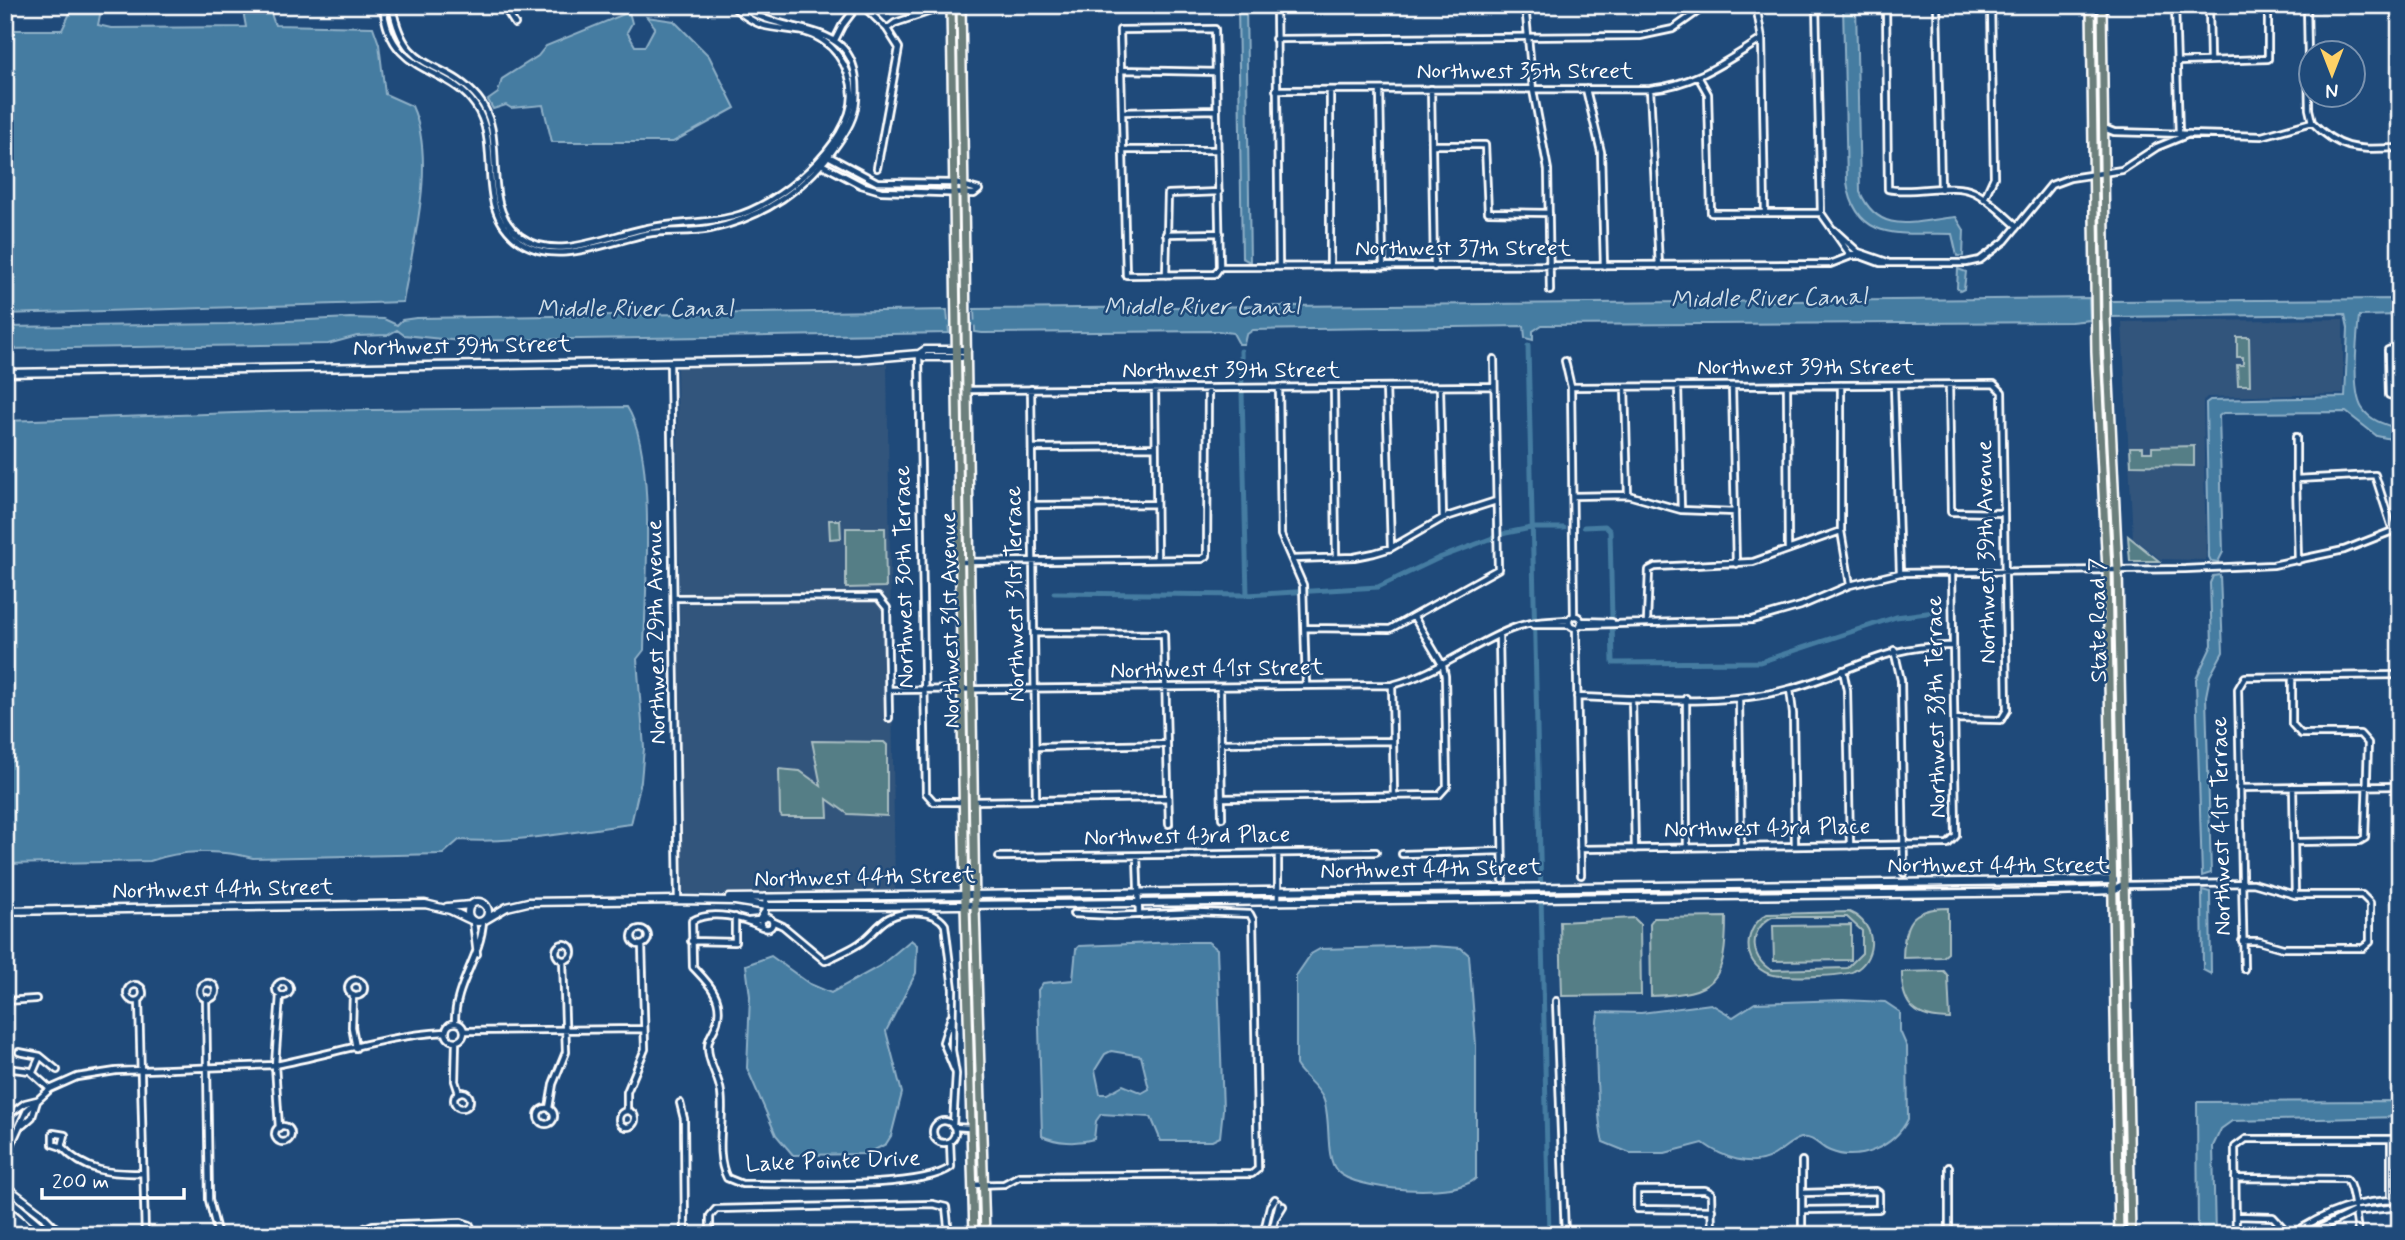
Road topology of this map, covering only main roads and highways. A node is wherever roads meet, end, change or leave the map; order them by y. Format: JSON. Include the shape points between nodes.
{"nodes":[{"id":1,"x":951,"y":5,"type":"edge"},
{"id":2,"x":961,"y":5,"type":"edge"},
{"id":3,"x":2091,"y":5,"type":"edge"},
{"id":4,"x":2102,"y":5,"type":"edge"},
{"id":5,"x":2099,"y":422,"type":"junction"},
{"id":6,"x":2111,"y":436,"type":"junction"},
{"id":7,"x":2109,"y":697,"type":"junction"},
{"id":8,"x":2120,"y":727,"type":"junction"},
{"id":9,"x":2110,"y":730,"type":"junction"},
{"id":10,"x":2121,"y":771,"type":"junction"},
{"id":11,"x":974,"y":1235,"type":"edge"},
{"id":12,"x":985,"y":1235,"type":"edge"},
{"id":13,"x":2119,"y":1235,"type":"edge"},
{"id":14,"x":2131,"y":1235,"type":"edge"}],
"edges":[{"from":1,"to":11,"type":"main road","name":"Northwest 31st Avenue"},
{"from":2,"to":12,"type":"main road","name":"Northwest 31st Avenue","via":[[975,904]]},
{"from":3,"to":5,"type":"main road","name":"State Road 7"},
{"from":4,"to":6,"type":"main road","name":"State Road 7"},
{"from":5,"to":6,"type":"main road"},
{"from":5,"to":7,"type":"main road","name":"State Road 7"},
{"from":6,"to":8,"type":"main road","name":"State Road 7"},
{"from":7,"to":8,"type":"main road"},
{"from":7,"to":9,"type":"main road","name":"State Road 7"},
{"from":8,"to":10,"type":"main road","name":"State Road 7"},
{"from":9,"to":10,"type":"main road","via":[[2117,742]]},
{"from":9,"to":13,"type":"main road","name":"State Road 7"},
{"from":10,"to":14,"type":"main road","name":"State Road 7"}]}
